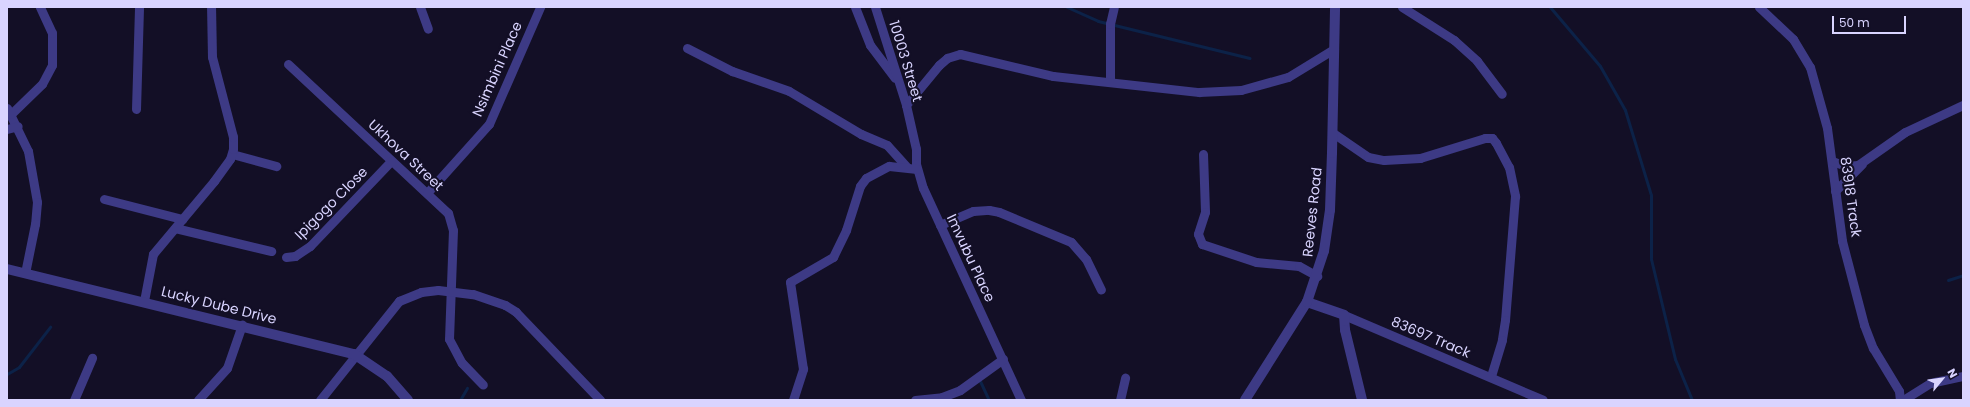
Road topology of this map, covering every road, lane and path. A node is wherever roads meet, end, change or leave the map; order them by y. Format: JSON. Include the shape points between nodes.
{"nodes":[{"id":1,"x":40,"y":7,"type":"edge"},
{"id":2,"x":139,"y":7,"type":"edge"},
{"id":3,"x":211,"y":7,"type":"edge"},
{"id":4,"x":420,"y":7,"type":"edge"},
{"id":5,"x":540,"y":7,"type":"edge"},
{"id":6,"x":855,"y":7,"type":"edge"},
{"id":7,"x":875,"y":7,"type":"edge"},
{"id":8,"x":1114,"y":7,"type":"edge"},
{"id":9,"x":1402,"y":7,"type":"edge"},
{"id":10,"x":1759,"y":7,"type":"edge"},
{"id":11,"x":1334,"y":9,"type":"edge"},
{"id":12,"x":428,"y":29,"type":"dead end"},
{"id":13,"x":688,"y":48,"type":"dead end"},
{"id":14,"x":1334,"y":49,"type":"junction"},
{"id":15,"x":288,"y":64,"type":"dead end"},
{"id":16,"x":1110,"y":81,"type":"junction"},
{"id":17,"x":898,"y":83,"type":"junction"},
{"id":18,"x":1502,"y":94,"type":"dead end"},
{"id":19,"x":906,"y":105,"type":"junction"},
{"id":20,"x":1963,"y":105,"type":"edge"},
{"id":21,"x":136,"y":109,"type":"dead end"},
{"id":22,"x":9,"y":111,"type":"edge"},
{"id":23,"x":909,"y":123,"type":"joint"},
{"id":24,"x":18,"y":126,"type":"junction"},
{"id":25,"x":7,"y":129,"type":"edge"},
{"id":26,"x":1333,"y":133,"type":"junction"},
{"id":27,"x":232,"y":154,"type":"junction"},
{"id":28,"x":1203,"y":154,"type":"dead end"},
{"id":29,"x":392,"y":161,"type":"junction"},
{"id":30,"x":1832,"y":161,"type":"junction"},
{"id":31,"x":1864,"y":162,"type":"junction"},
{"id":32,"x":276,"y":166,"type":"dead end"},
{"id":33,"x":907,"y":167,"type":"junction"},
{"id":34,"x":917,"y":169,"type":"junction"},
{"id":35,"x":1835,"y":191,"type":"junction"},
{"id":36,"x":427,"y":193,"type":"junction"},
{"id":37,"x":104,"y":199,"type":"dead end"},
{"id":38,"x":182,"y":219,"type":"junction"},
{"id":39,"x":940,"y":225,"type":"junction"},
{"id":40,"x":175,"y":228,"type":"junction"},
{"id":41,"x":271,"y":251,"type":"dead end"},
{"id":42,"x":286,"y":257,"type":"dead end"},
{"id":43,"x":7,"y":269,"type":"edge"},
{"id":44,"x":25,"y":273,"type":"junction"},
{"id":45,"x":1317,"y":276,"type":"junction"},
{"id":46,"x":451,"y":290,"type":"junction"},
{"id":47,"x":1101,"y":290,"type":"dead end"},
{"id":48,"x":144,"y":301,"type":"junction"},
{"id":49,"x":1307,"y":302,"type":"junction"},
{"id":50,"x":1344,"y":315,"type":"junction"},
{"id":51,"x":242,"y":325,"type":"junction"},
{"id":52,"x":354,"y":354,"type":"junction"},
{"id":53,"x":92,"y":358,"type":"dead end"},
{"id":54,"x":1002,"y":359,"type":"junction"},
{"id":55,"x":1491,"y":376,"type":"junction"},
{"id":56,"x":1963,"y":376,"type":"edge"},
{"id":57,"x":1125,"y":378,"type":"dead end"},
{"id":58,"x":483,"y":385,"type":"dead end"},
{"id":59,"x":74,"y":400,"type":"edge"},
{"id":60,"x":198,"y":400,"type":"edge"},
{"id":61,"x":320,"y":400,"type":"edge"},
{"id":62,"x":408,"y":400,"type":"edge"},
{"id":63,"x":600,"y":400,"type":"edge"},
{"id":64,"x":793,"y":400,"type":"edge"},
{"id":65,"x":915,"y":400,"type":"edge"},
{"id":66,"x":1021,"y":400,"type":"edge"},
{"id":67,"x":1120,"y":400,"type":"edge"},
{"id":68,"x":1245,"y":400,"type":"edge"},
{"id":69,"x":1362,"y":400,"type":"edge"},
{"id":70,"x":1543,"y":400,"type":"edge"},
{"id":71,"x":1902,"y":400,"type":"edge"}],
"edges":[{"from":1,"to":22,"type":"street","via":[[52,33],[52,65],[42,84]]},
{"from":2,"to":21,"type":"street"},
{"from":3,"to":27,"type":"street","via":[[212,57],[233,137]]},
{"from":4,"to":12,"type":"street"},
{"from":5,"to":36,"type":"street","name":"Nsimbini Place","via":[[489,124]]},
{"from":6,"to":17,"type":"street","via":[[870,45]]},
{"from":7,"to":17,"type":"street","name":"10003 Street"},
{"from":8,"to":16,"type":"street","via":[[1110,24]]},
{"from":9,"to":18,"type":"street","via":[[1454,40],[1477,62]]},
{"from":10,"to":30,"type":"street","name":"83918 Track","via":[[1793,39],[1809,64],[1827,128]]},
{"from":11,"to":14,"type":"street","name":"Reeves Road"},
{"from":13,"to":33,"type":"street","via":[[732,71],[789,91],[839,122],[887,146]]},
{"from":14,"to":16,"type":"street","via":[[1288,77],[1241,90],[1199,92]]},
{"from":14,"to":26,"type":"street","name":"Reeves Road"},
{"from":15,"to":29,"type":"street","name":"Ukhova Street"},
{"from":16,"to":19,"type":"street","via":[[1033,72],[981,57],[960,54],[947,58],[939,65]]},
{"from":17,"to":19,"type":"street","name":"10003 Street"},
{"from":19,"to":23,"type":"street","name":"10003 Street"},
{"from":20,"to":31,"type":"street","via":[[1905,132]]},
{"from":22,"to":24,"type":"street"},
{"from":23,"to":34,"type":"street","name":"Imvubu Place"},
{"from":24,"to":25,"type":"street"},
{"from":24,"to":44,"type":"street","via":[[33,169],[37,202]]},
{"from":26,"to":45,"type":"street","name":"Reeves Road","via":[[1330,210],[1324,251]]},
{"from":26,"to":55,"type":"street","via":[[1368,157],[1384,160],[1420,158],[1485,138],[1492,138],[1496,143],[1508,167],[1515,196],[1505,320]]},
{"from":27,"to":32,"type":"street"},
{"from":27,"to":38,"type":"street","via":[[214,181]]},
{"from":28,"to":45,"type":"street","via":[[1204,212],[1198,234],[1202,244],[1256,262],[1298,266]]},
{"from":29,"to":36,"type":"street","name":"Ukhova Street"},
{"from":29,"to":42,"type":"street","name":"Ipigogo Close","via":[[310,246],[294,257]]},
{"from":30,"to":31,"type":"street","via":[[1851,166]]},
{"from":30,"to":35,"type":"street","name":"83918 Track"},
{"from":31,"to":35,"type":"street"},
{"from":33,"to":34,"type":"street"},
{"from":33,"to":64,"type":"street","via":[[889,166],[866,178],[860,186],[846,230],[833,257],[790,282],[803,369]]},
{"from":34,"to":39,"type":"street","name":"Imvubu Place"},
{"from":35,"to":71,"type":"street","name":"83918 Track","via":[[1842,241],[1867,335]]},
{"from":36,"to":46,"type":"street","name":"Ukhova Street","via":[[448,214],[453,225]]},
{"from":37,"to":38,"type":"street"},
{"from":38,"to":40,"type":"street"},
{"from":39,"to":47,"type":"street","via":[[973,211],[999,212],[1071,242],[1084,255]]},
{"from":39,"to":54,"type":"street","name":"Imvubu Place"},
{"from":40,"to":41,"type":"street"},
{"from":40,"to":48,"type":"street","via":[[153,254]]},
{"from":43,"to":44,"type":"street","name":"Lucky Dube Drive"},
{"from":44,"to":48,"type":"street","name":"Lucky Dube Drive"},
{"from":45,"to":49,"type":"street","name":"Reeves Road"},
{"from":46,"to":52,"type":"street","via":[[421,292],[406,297],[393,306]]},
{"from":46,"to":58,"type":"street","name":"Ukhova Street","via":[[450,339],[462,363]]},
{"from":46,"to":63,"type":"street","via":[[497,300],[516,312]]},
{"from":48,"to":51,"type":"street","name":"Lucky Dube Drive"},
{"from":49,"to":50,"type":"street","name":"83697 Track"},
{"from":49,"to":68,"type":"street","name":"Reeves Road"},
{"from":50,"to":55,"type":"street","name":"83697 Track"},
{"from":50,"to":69,"type":"street","via":[[1345,330]]},
{"from":51,"to":52,"type":"street","name":"Lucky Dube Drive"},
{"from":51,"to":60,"type":"street","via":[[226,368]]},
{"from":52,"to":61,"type":"street"},
{"from":52,"to":62,"type":"street","name":"Lucky Dube Drive","via":[[387,376]]},
{"from":53,"to":59,"type":"street"},
{"from":54,"to":65,"type":"street","via":[[960,390],[942,397]]},
{"from":54,"to":66,"type":"street","name":"Imvubu Place"},
{"from":55,"to":70,"type":"street","name":"83697 Track"},
{"from":56,"to":71,"type":"street","via":[[1930,383]]},
{"from":57,"to":67,"type":"street"}]}
